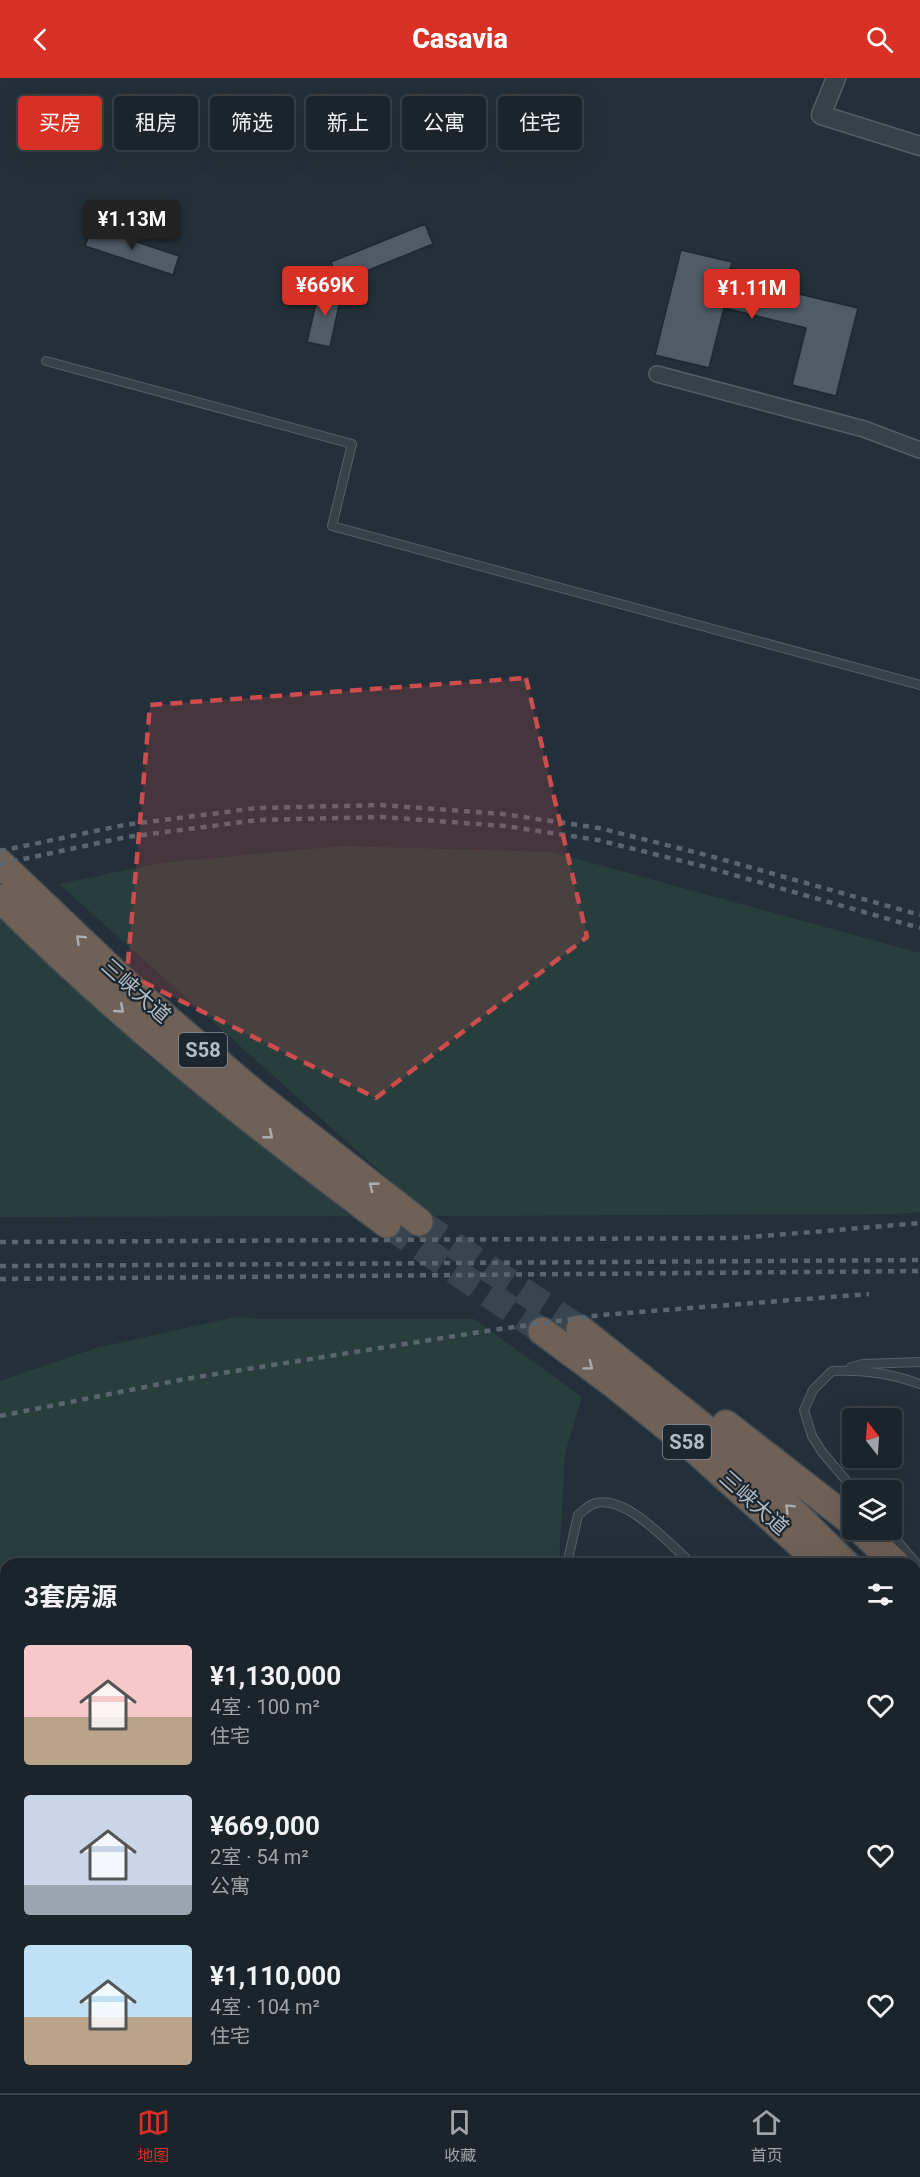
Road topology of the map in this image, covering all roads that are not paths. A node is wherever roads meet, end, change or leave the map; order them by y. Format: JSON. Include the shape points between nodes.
{"nodes":[{"id":1,"x":836,"y":78,"type":"edge"},
{"id":2,"x":920,"y":146,"type":"edge"},
{"id":3,"x":46,"y":361,"type":"dead end"},
{"id":4,"x":657,"y":374,"type":"dead end"},
{"id":5,"x":920,"y":450,"type":"edge"},
{"id":6,"x":920,"y":685,"type":"edge"},
{"id":7,"x":0,"y":863,"type":"edge"},
{"id":8,"x":0,"y":898,"type":"edge"},
{"id":9,"x":419,"y":1222,"type":"tunnel mouth"},
{"id":10,"x":387,"y":1224,"type":"tunnel mouth"},
{"id":11,"x":542,"y":1331,"type":"tunnel mouth"},
{"id":12,"x":920,"y":1362,"type":"edge"},
{"id":13,"x":832,"y":1371,"type":"junction"},
{"id":14,"x":920,"y":1384,"type":"edge"},
{"id":15,"x":846,"y":1480,"type":"edge"},
{"id":16,"x":842,"y":1514,"type":"edge"},
{"id":17,"x":871,"y":1540,"type":"edge"},
{"id":18,"x":896,"y":1540,"type":"edge"},
{"id":19,"x":568,"y":1558,"type":"edge"},
{"id":20,"x":685,"y":1558,"type":"edge"},
{"id":21,"x":815,"y":1558,"type":"edge"},
{"id":22,"x":840,"y":1558,"type":"edge"},
{"id":23,"x":890,"y":1558,"type":"edge"},
{"id":24,"x":912,"y":1558,"type":"edge"}],
"edges":[{"from":1,"to":2,"type":"street","via":[[821,115]]},
{"from":3,"to":6,"type":"lane","via":[[352,444],[332,526]]},
{"from":4,"to":5,"type":"street","via":[[864,429]]},
{"from":9,"to":7,"type":"highway","name":"三峡大道","number":"S58","one_way":true,"via":[[254,1093],[130,987]]},
{"from":8,"to":10,"type":"highway","name":"三峡大道","number":"S58","one_way":true,"via":[[38,936],[220,1094]]},
{"from":11,"to":21,"type":"highway","name":"三峡大道","number":"S58","one_way":true,"via":[[693,1448]]},
{"from":12,"to":13,"type":"lane"},
{"from":13,"to":14,"type":"lane","via":[[864,1370]]},
{"from":13,"to":15,"type":"lane","via":[[813,1390],[804,1410],[812,1436]]},
{"from":22,"to":16,"type":"highway","name":"三峡大道","number":"S58","one_way":true,"via":[[726,1444],[580,1329],[653,1368]]},
{"from":17,"to":23,"type":"highway"},
{"from":18,"to":24,"type":"lane"},
{"from":19,"to":20,"type":"lane","via":[[578,1515],[594,1504],[618,1504],[638,1516]]}]}
